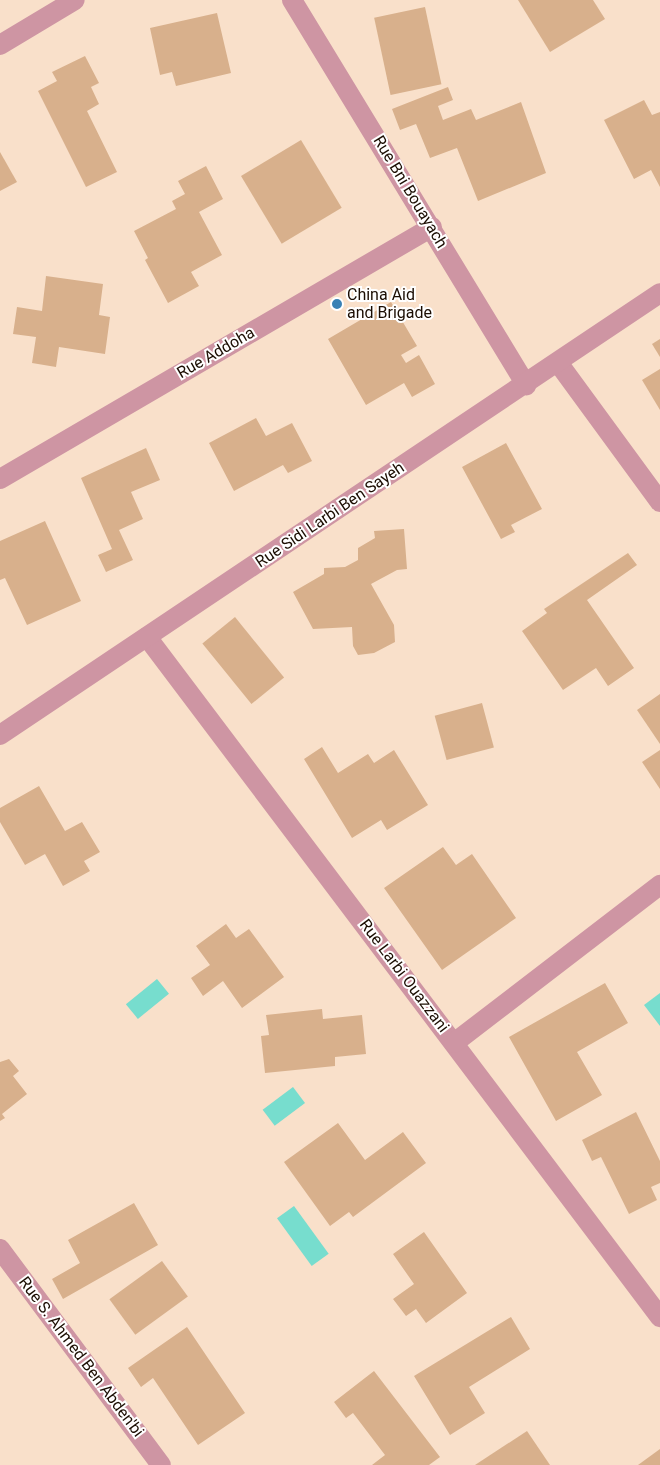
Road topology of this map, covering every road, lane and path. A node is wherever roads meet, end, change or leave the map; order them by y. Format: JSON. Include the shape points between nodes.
{"nodes":[{"id":1,"x":75,"y":0,"type":"edge"},
{"id":2,"x":292,"y":0,"type":"edge"},
{"id":3,"x":0,"y":45,"type":"edge"},
{"id":4,"x":432,"y":227,"type":"junction"},
{"id":5,"x":660,"y":294,"type":"edge"},
{"id":6,"x":559,"y":364,"type":"junction"},
{"id":7,"x":526,"y":385,"type":"junction"},
{"id":8,"x":0,"y":479,"type":"edge"},
{"id":9,"x":660,"y":502,"type":"edge"},
{"id":10,"x":147,"y":637,"type":"junction"},
{"id":11,"x":0,"y":735,"type":"edge"},
{"id":12,"x":660,"y":885,"type":"edge"},
{"id":13,"x":454,"y":1043,"type":"junction"},
{"id":14,"x":0,"y":1249,"type":"edge"},
{"id":15,"x":660,"y":1317,"type":"edge"},
{"id":16,"x":161,"y":1465,"type":"edge"}],
"edges":[{"from":1,"to":3,"type":"street"},
{"from":2,"to":4,"type":"street","name":"Rue Bni Bouayach"},
{"from":4,"to":7,"type":"street","name":"Rue Bni Bouayach"},
{"from":4,"to":8,"type":"street","name":"Rue Addoha"},
{"from":5,"to":6,"type":"street","name":"Rue Sidi Larbi Ben Sayeh"},
{"from":6,"to":7,"type":"street","name":"Rue Sidi Larbi Ben Sayeh"},
{"from":6,"to":9,"type":"street"},
{"from":7,"to":10,"type":"street","name":"Rue Sidi Larbi Ben Sayeh"},
{"from":10,"to":11,"type":"street","name":"Rue Sidi Larbi Ben Sayeh"},
{"from":10,"to":13,"type":"street","name":"Rue Larbi Ouazzani"},
{"from":12,"to":13,"type":"street"},
{"from":13,"to":15,"type":"street","name":"Rue Larbi Ouazzani"},
{"from":14,"to":16,"type":"street","name":"Rue S. Ahmed Ben Abden'bi"}]}
